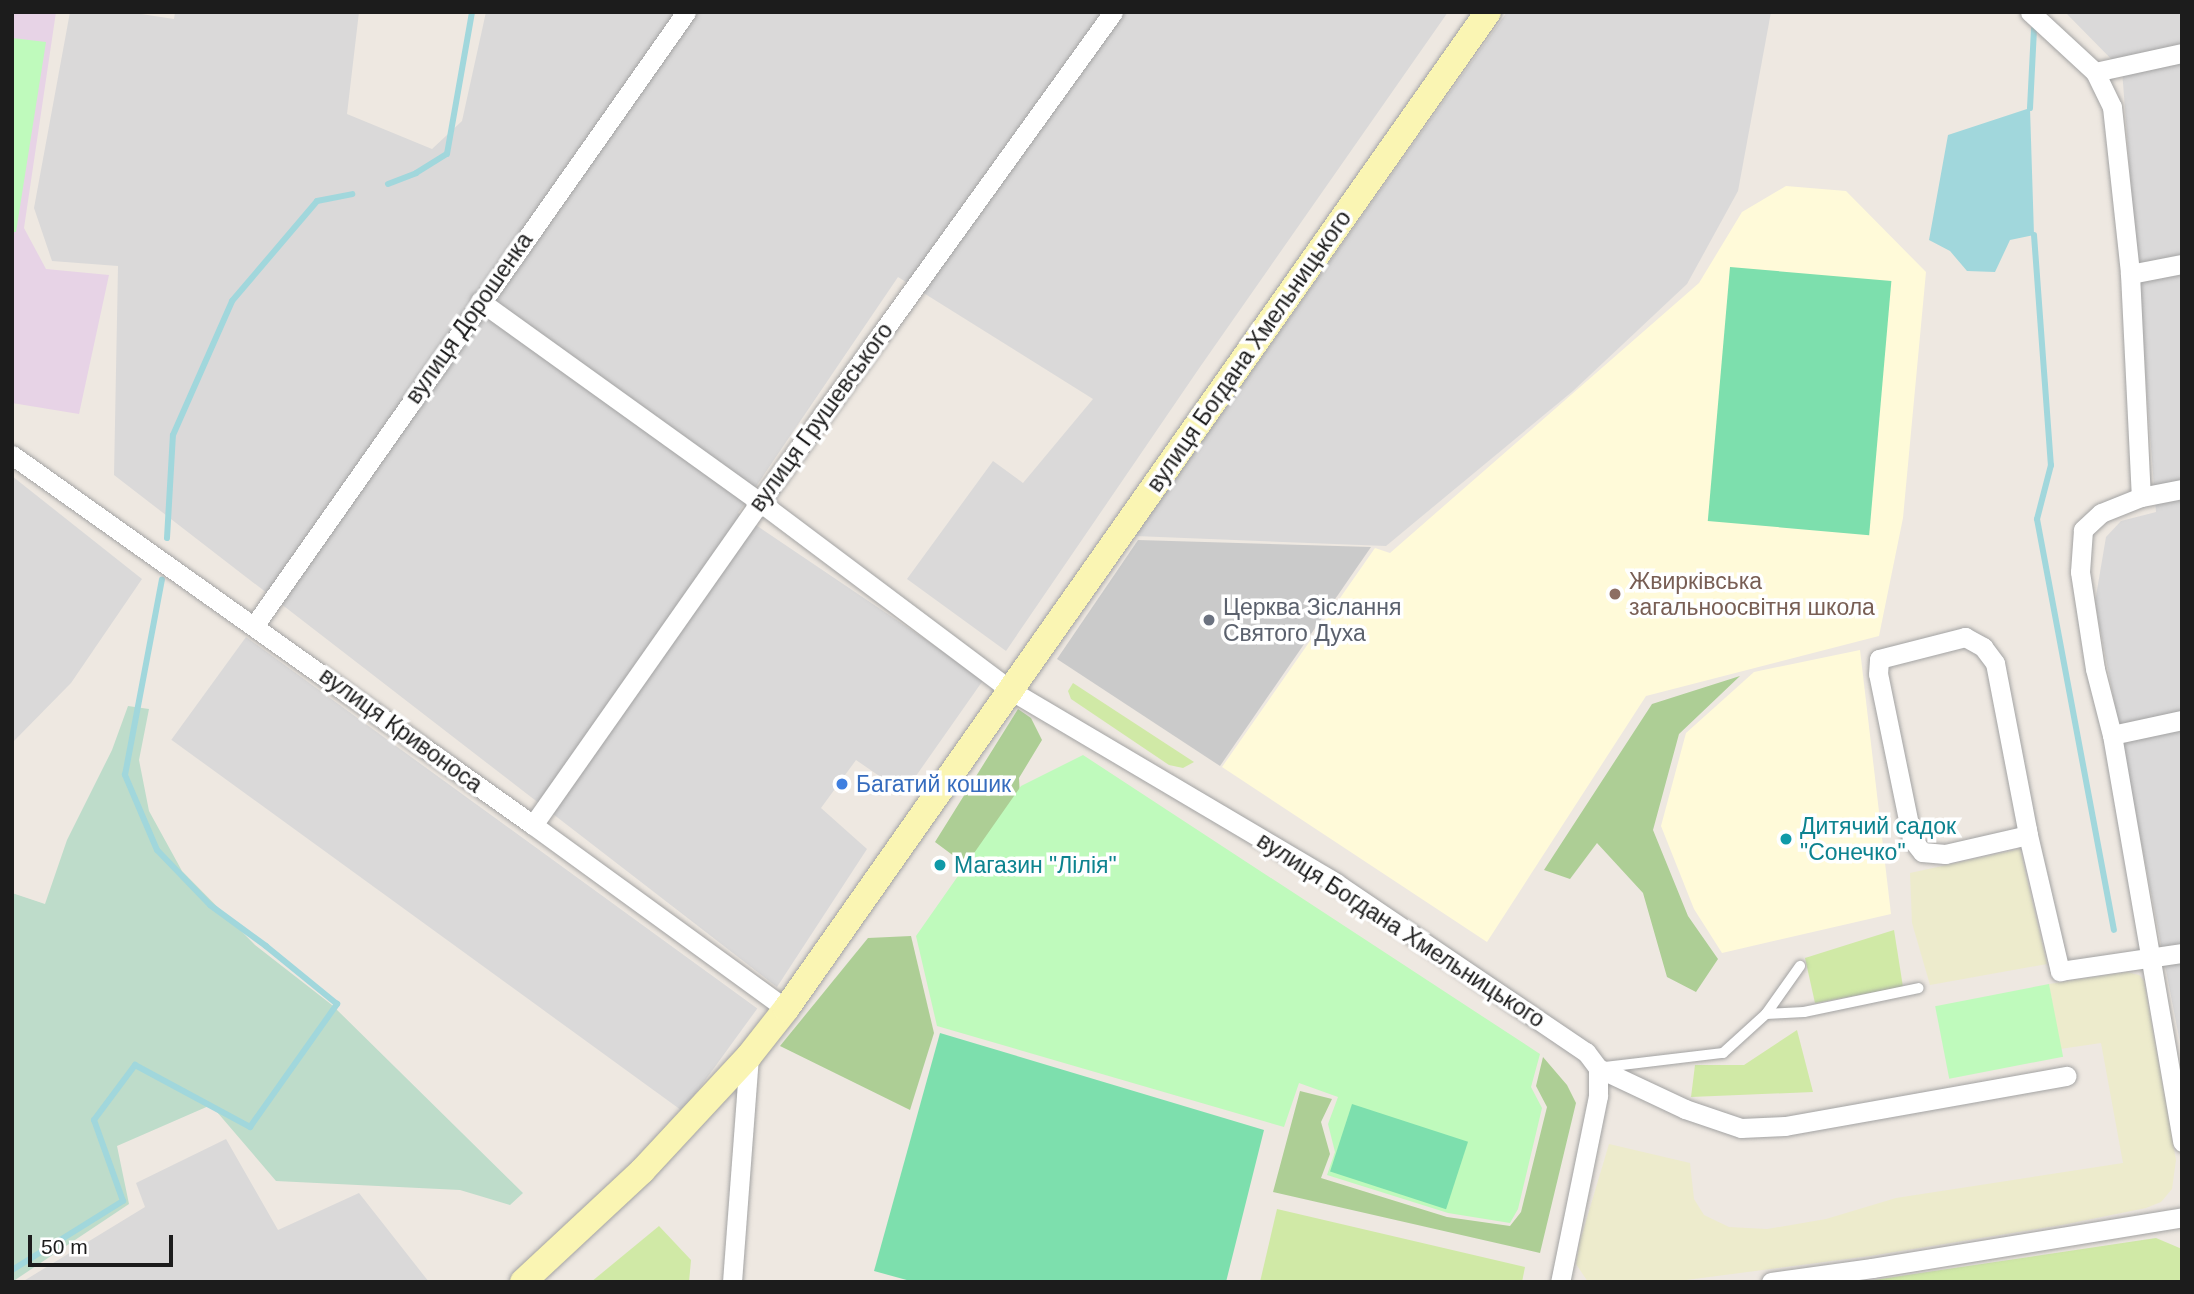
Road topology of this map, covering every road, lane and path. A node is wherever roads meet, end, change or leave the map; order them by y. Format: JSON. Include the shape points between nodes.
{"nodes":[{"id":1,"x":686,"y":12,"type":"edge"},
{"id":2,"x":1114,"y":12,"type":"edge"},
{"id":3,"x":1488,"y":12,"type":"edge"},
{"id":4,"x":2030,"y":12,"type":"edge"},
{"id":5,"x":2182,"y":53,"type":"edge"},
{"id":6,"x":2095,"y":72,"type":"junction"},
{"id":7,"x":2182,"y":264,"type":"edge"},
{"id":8,"x":2130,"y":275,"type":"junction"},
{"id":9,"x":480,"y":301,"type":"junction"},
{"id":10,"x":12,"y":455,"type":"edge"},
{"id":11,"x":2182,"y":489,"type":"edge"},
{"id":12,"x":2141,"y":497,"type":"junction"},
{"id":13,"x":760,"y":502,"type":"junction"},
{"id":14,"x":254,"y":626,"type":"junction"},
{"id":15,"x":1010,"y":690,"type":"junction"},
{"id":16,"x":2182,"y":720,"type":"edge"},
{"id":17,"x":2112,"y":735,"type":"junction"},
{"id":18,"x":533,"y":825,"type":"junction"},
{"id":19,"x":2028,"y":835,"type":"junction"},
{"id":20,"x":2182,"y":953,"type":"edge"},
{"id":21,"x":2150,"y":959,"type":"junction"},
{"id":22,"x":1800,"y":966,"type":"dead end"},
{"id":23,"x":1919,"y":988,"type":"dead end"},
{"id":24,"x":786,"y":1009,"type":"junction"},
{"id":25,"x":1766,"y":1014,"type":"junction"},
{"id":26,"x":749,"y":1056,"type":"junction"},
{"id":27,"x":1598,"y":1068,"type":"junction"},
{"id":28,"x":2067,"y":1076,"type":"dead end"},
{"id":29,"x":2182,"y":1142,"type":"edge"},
{"id":30,"x":2182,"y":1217,"type":"edge"},
{"id":31,"x":523,"y":1282,"type":"edge"},
{"id":32,"x":732,"y":1282,"type":"edge"},
{"id":33,"x":1560,"y":1282,"type":"edge"},
{"id":34,"x":1770,"y":1282,"type":"edge"}],
"edges":[{"from":1,"to":9,"type":"street","name":"вулиця Дорошенка"},
{"from":2,"to":13,"type":"street","name":"вулиця Грушевського"},
{"from":3,"to":15,"type":"street","name":"вулиця Богдана Хмельницького"},
{"from":4,"to":6,"type":"street"},
{"from":5,"to":6,"type":"street"},
{"from":6,"to":8,"type":"street","via":[[2112,107]]},
{"from":7,"to":8,"type":"street"},
{"from":8,"to":12,"type":"street"},
{"from":9,"to":13,"type":"street"},
{"from":9,"to":14,"type":"street","name":"вулиця Дорошенка"},
{"from":10,"to":14,"type":"street","name":"вулиця Кривоноса"},
{"from":11,"to":12,"type":"street"},
{"from":12,"to":17,"type":"street","via":[[2101,513],[2083,530],[2080,551],[2095,669]]},
{"from":13,"to":15,"type":"street"},
{"from":13,"to":18,"type":"street","name":"вулиця Грушевського"},
{"from":14,"to":18,"type":"street","name":"вулиця Кривоноса"},
{"from":15,"to":24,"type":"street","name":"вулиця Богдана Хмельницького"},
{"from":15,"to":27,"type":"street","name":"вулиця Богдана Хмельницького","via":[[1336,883],[1566,1037]]},
{"from":16,"to":17,"type":"street"},
{"from":17,"to":21,"type":"street"},
{"from":18,"to":24,"type":"street","name":"вулиця Кривоноса"},
{"from":19,"to":19,"type":"street","via":[[1945,854],[1922,852],[1912,839],[1878,674],[1879,659],[1965,637],[1983,647],[1995,663]]},
{"from":19,"to":21,"type":"street","via":[[2060,971]]},
{"from":20,"to":21,"type":"street"},
{"from":21,"to":29,"type":"street"},
{"from":22,"to":25,"type":"lane"},
{"from":23,"to":25,"type":"lane","via":[[1804,1012]]},
{"from":24,"to":26,"type":"street","name":"вулиця Богдана Хмельницького"},
{"from":25,"to":27,"type":"lane","via":[[1723,1053]]},
{"from":26,"to":31,"type":"street","name":"вулиця Богдана Хмельницького","via":[[642,1171]]},
{"from":26,"to":32,"type":"street"},
{"from":27,"to":28,"type":"street","via":[[1685,1109],[1741,1128],[1785,1126]]},
{"from":27,"to":33,"type":"street","via":[[1598,1096]]},
{"from":30,"to":34,"type":"street"}]}
